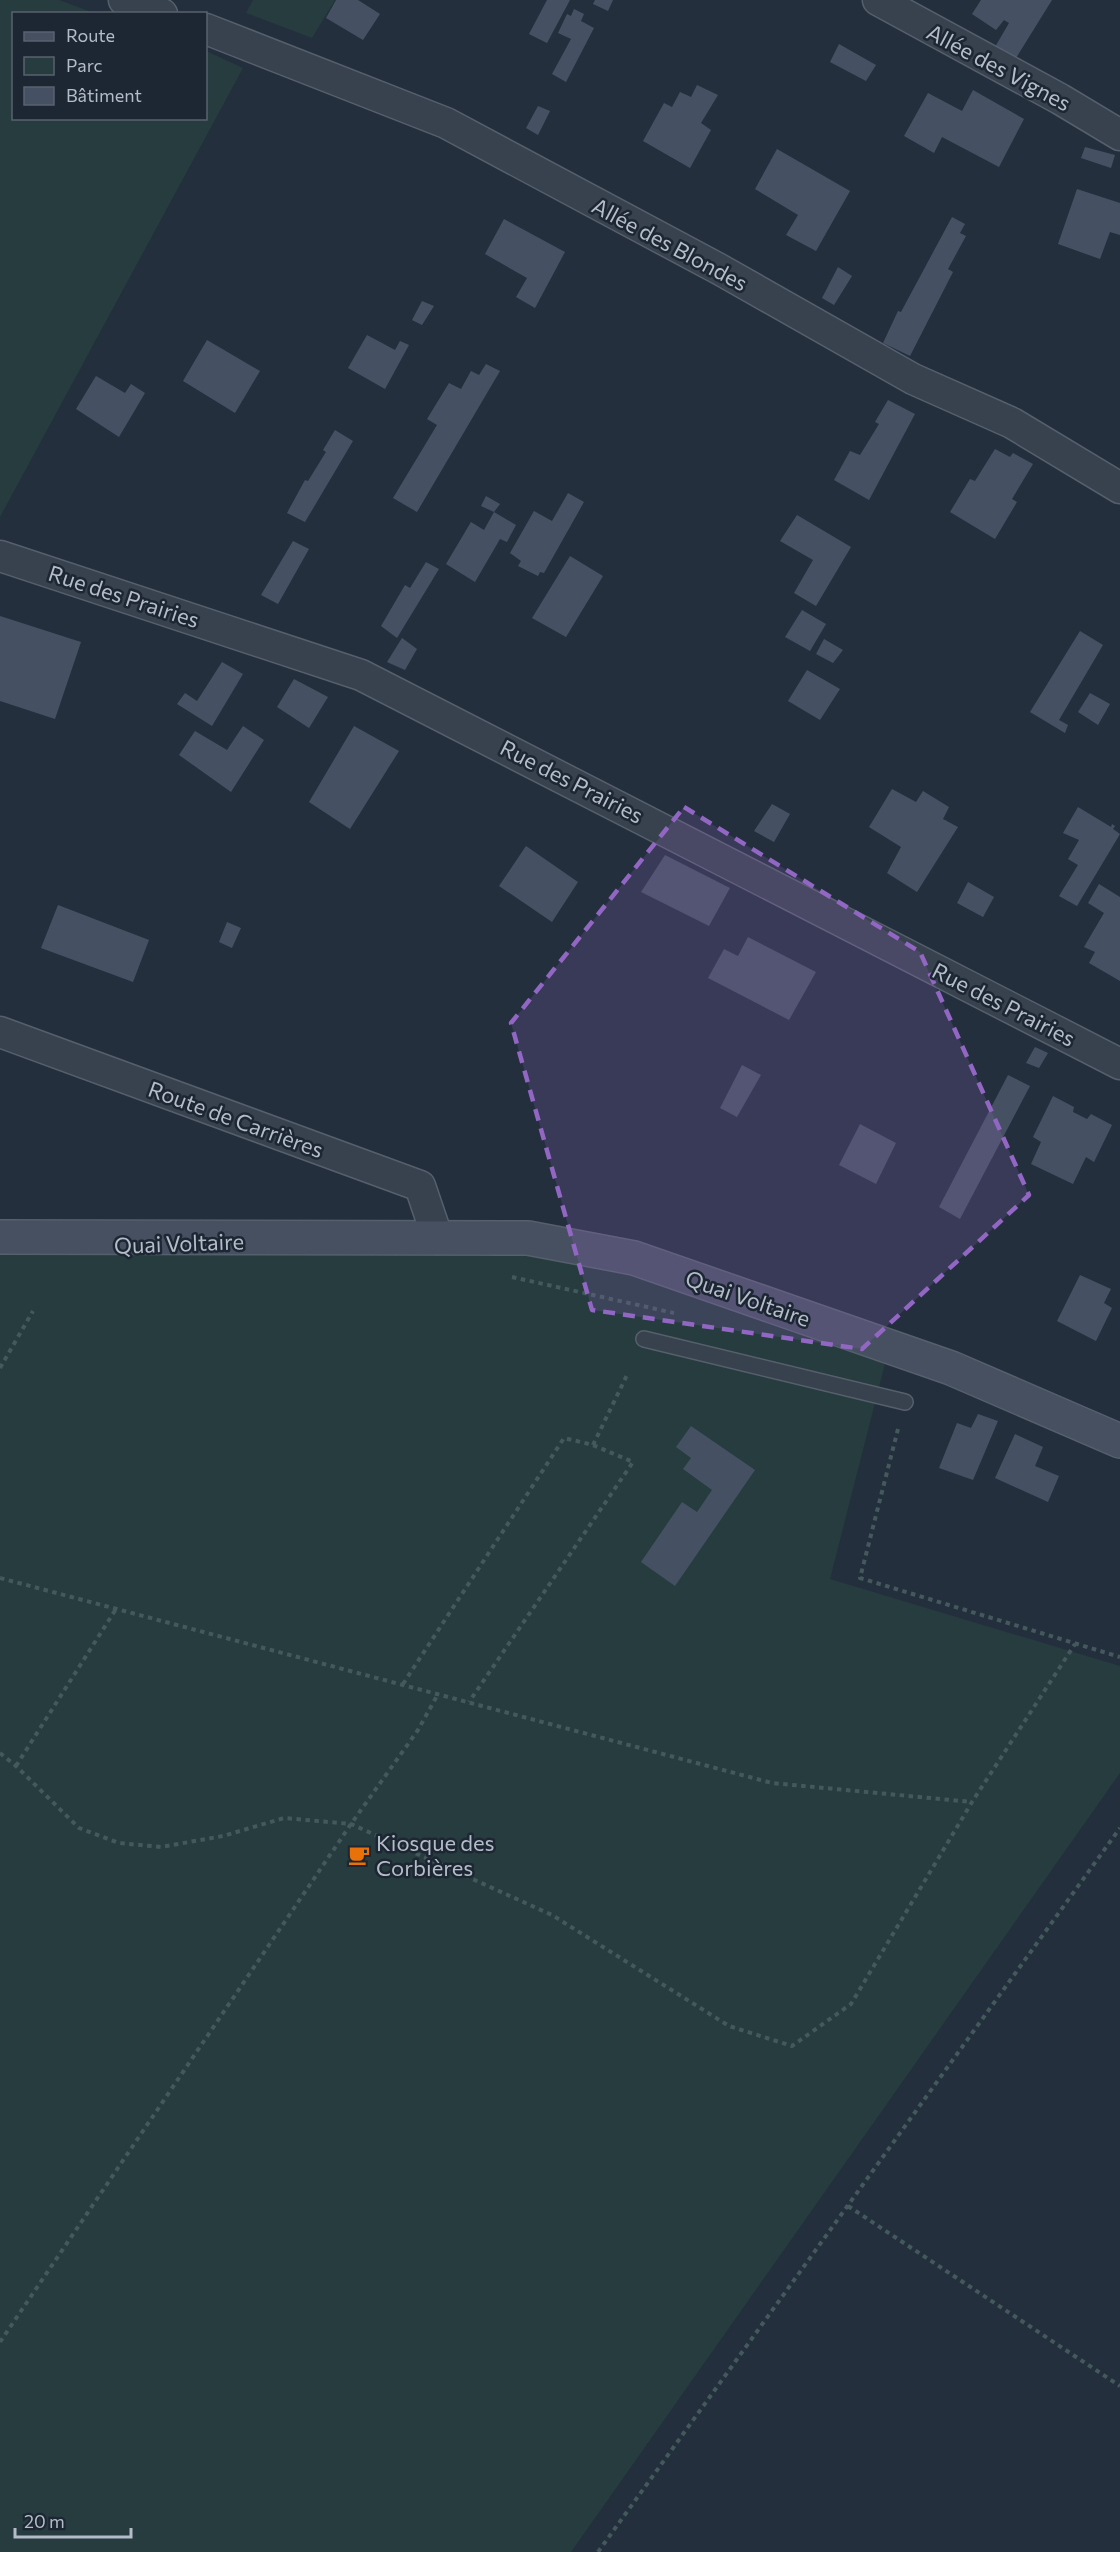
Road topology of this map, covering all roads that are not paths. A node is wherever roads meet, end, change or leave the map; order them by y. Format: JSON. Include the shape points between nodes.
{"nodes":[{"id":1,"x":124,"y":0,"type":"edge"},
{"id":2,"x":878,"y":0,"type":"edge"},
{"id":3,"x":157,"y":12,"type":"edge"},
{"id":4,"x":207,"y":29,"type":"edge"},
{"id":5,"x":1120,"y":135,"type":"edge"},
{"id":6,"x":1120,"y":488,"type":"edge"},
{"id":7,"x":0,"y":556,"type":"edge"},
{"id":8,"x":0,"y":1032,"type":"edge"},
{"id":9,"x":1120,"y":1064,"type":"edge"},
{"id":10,"x":0,"y":1237,"type":"edge"},
{"id":11,"x":359,"y":1237,"type":"junction"},
{"id":12,"x":438,"y":1239,"type":"junction"},
{"id":13,"x":0,"y":1250,"type":"edge"},
{"id":14,"x":644,"y":1340,"type":"dead end"},
{"id":15,"x":905,"y":1402,"type":"road end"},
{"id":16,"x":1120,"y":1441,"type":"edge"}],
"edges":[{"from":1,"to":3,"type":"street"},
{"from":2,"to":5,"type":"street","name":"Allée des Vignes"},
{"from":4,"to":6,"type":"street","name":"Allée des Blondes","via":[[446,123],[913,379],[1012,423]]},
{"from":7,"to":9,"type":"street","name":"Rue des Prairies","via":[[361,675]]},
{"from":8,"to":12,"type":"street","name":"Route de Carrières","via":[[420,1186]]},
{"from":10,"to":11,"type":"main road","name":"Quai Voltaire"},
{"from":11,"to":12,"type":"main road","name":"Quai Voltaire"},
{"from":11,"to":13,"type":"main road","name":"Quai Voltaire"},
{"from":12,"to":16,"type":"main road","name":"Quai Voltaire","via":[[528,1238],[634,1258],[951,1368]]},
{"from":14,"to":15,"type":"lane"}]}
